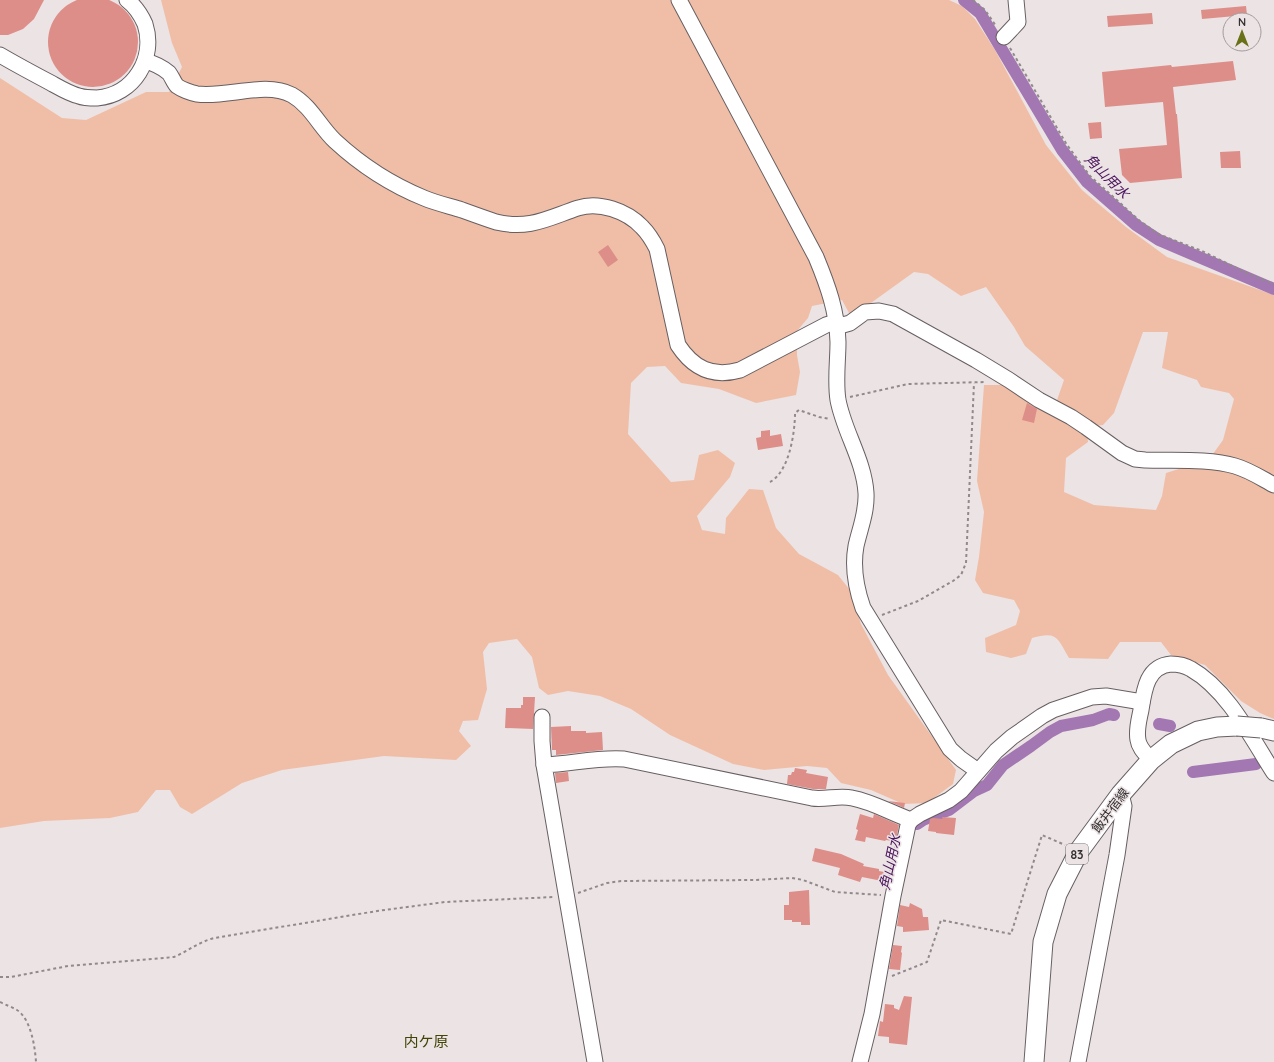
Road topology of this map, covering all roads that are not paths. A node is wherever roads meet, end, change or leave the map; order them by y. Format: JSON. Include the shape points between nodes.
{"nodes":[{"id":1,"x":127,"y":0,"type":"edge"},
{"id":2,"x":679,"y":0,"type":"edge"},
{"id":3,"x":1016,"y":0,"type":"edge"},
{"id":4,"x":1004,"y":37,"type":"road end"},
{"id":5,"x":0,"y":56,"type":"edge"},
{"id":6,"x":145,"y":61,"type":"junction"},
{"id":7,"x":836,"y":322,"type":"junction"},
{"id":8,"x":1274,"y":484,"type":"edge"},
{"id":9,"x":1142,"y":702,"type":"junction"},
{"id":10,"x":542,"y":716,"type":"dead end"},
{"id":11,"x":1268,"y":730,"type":"edge"},
{"id":12,"x":1151,"y":760,"type":"junction"},
{"id":13,"x":544,"y":765,"type":"junction"},
{"id":14,"x":978,"y":771,"type":"junction"},
{"id":15,"x":1274,"y":773,"type":"edge"},
{"id":16,"x":1121,"y":794,"type":"junction"},
{"id":17,"x":911,"y":820,"type":"junction"},
{"id":18,"x":595,"y":1062,"type":"edge"},
{"id":19,"x":860,"y":1062,"type":"edge"},
{"id":20,"x":1034,"y":1062,"type":"edge"},
{"id":21,"x":1078,"y":1062,"type":"edge"}],
"edges":[{"from":1,"to":6,"type":"street","via":[[142,17],[148,34]]},
{"from":2,"to":7,"type":"street","via":[[816,258],[828,286]]},
{"from":3,"to":4,"type":"street","via":[[1018,22]]},
{"from":5,"to":6,"type":"street","via":[[78,96],[97,98],[115,94],[131,83]]},
{"from":6,"to":7,"type":"street","via":[[153,63],[169,74],[177,86],[194,94],[264,90],[292,95],[302,102],[334,141],[369,169],[425,198],[497,222],[539,223],[578,208],[588,207],[621,212],[642,226],[657,249],[678,345],[685,356],[705,370],[729,373],[740,370]]},
{"from":7,"to":8,"type":"street","via":[[843,325],[850,323],[865,312],[893,314],[976,360],[1086,427],[1122,454],[1145,460],[1217,462],[1235,466]]},
{"from":7,"to":14,"type":"street","via":[[838,399],[860,463],[866,492],[866,511],[854,563],[857,593],[870,620],[950,749]]},
{"from":9,"to":12,"type":"street","via":[[1138,741]]},
{"from":9,"to":14,"type":"street","via":[[1099,696],[1053,710],[1012,737]]},
{"from":9,"to":15,"type":"street","via":[[1152,673],[1163,665],[1175,664],[1191,669],[1209,682],[1230,705]]},
{"from":10,"to":13,"type":"street"},
{"from":11,"to":12,"type":"main road","name":"飯井宿線","number":"83","bridge":true,"via":[[1237,726],[1198,731],[1171,744]]},
{"from":12,"to":16,"type":"main road","name":"飯井宿線","number":"83"},
{"from":13,"to":17,"type":"street","via":[[607,758],[624,759],[812,798],[851,798]]},
{"from":13,"to":18,"type":"street"},
{"from":14,"to":17,"type":"street","via":[[961,791],[949,800]]},
{"from":16,"to":20,"type":"main road","name":"飯井宿線","number":"83","via":[[1079,851],[1057,894],[1043,942]]},
{"from":16,"to":21,"type":"street","via":[[1124,806]]},
{"from":17,"to":19,"type":"street"}]}
